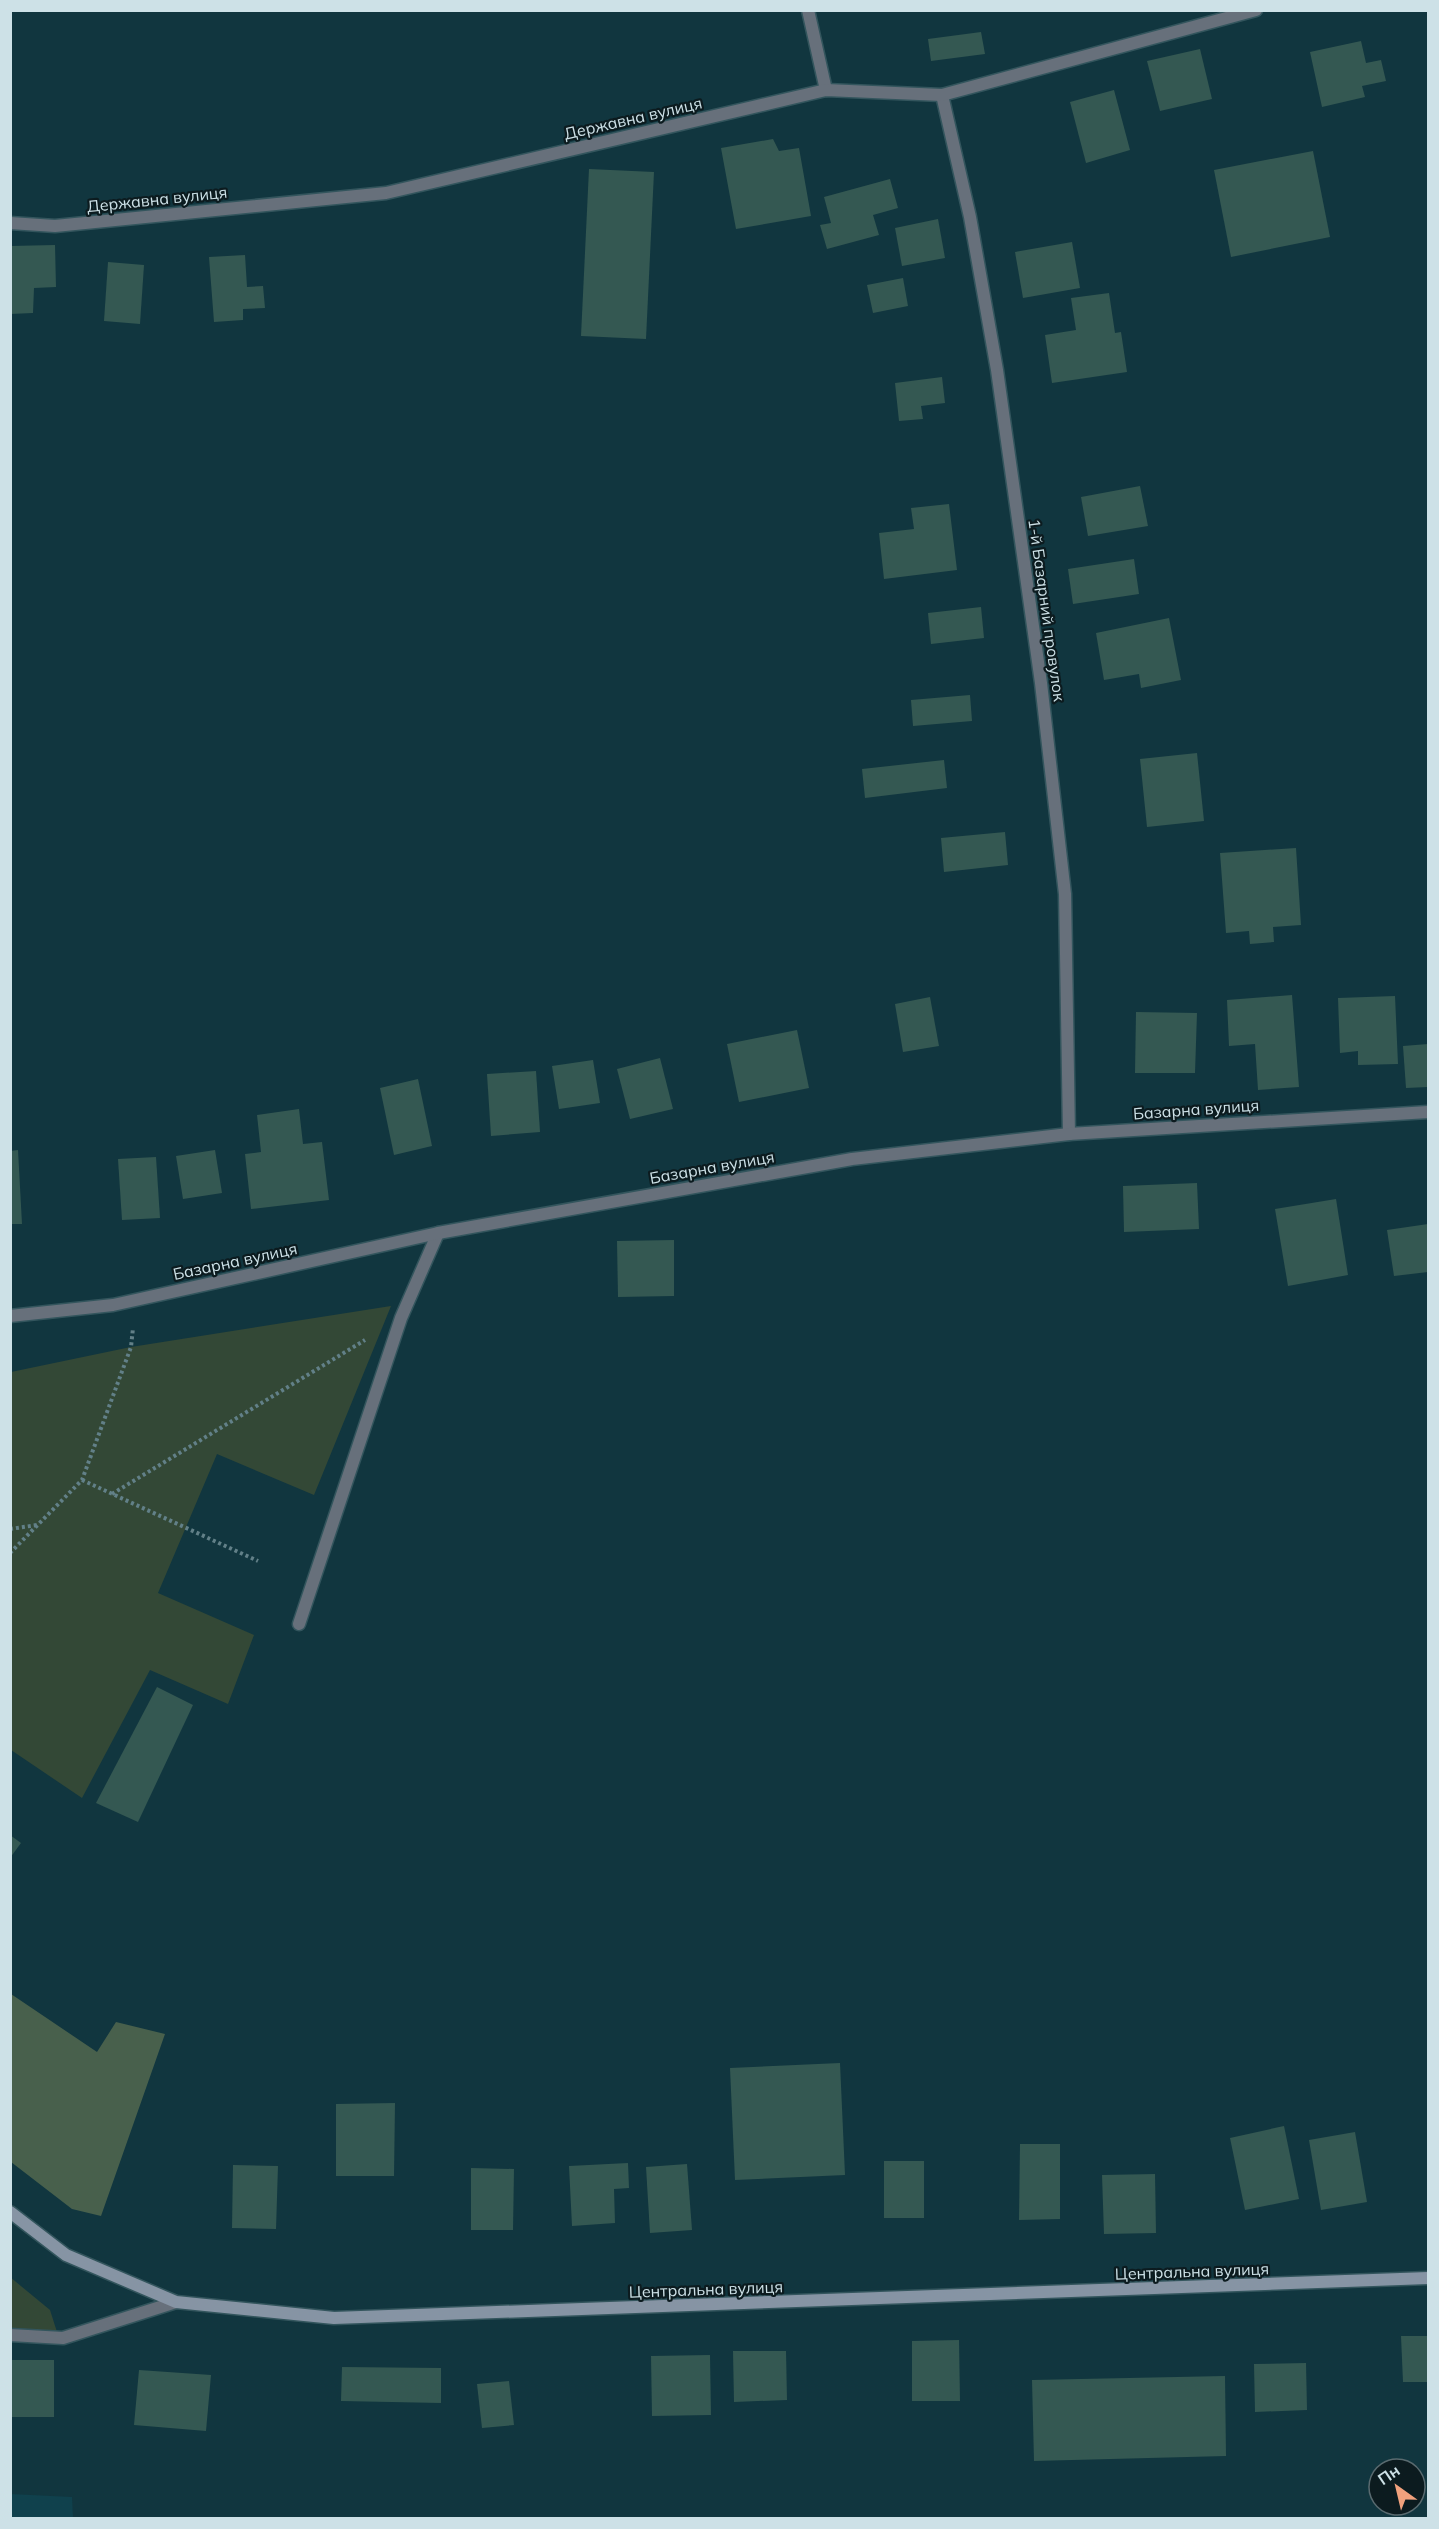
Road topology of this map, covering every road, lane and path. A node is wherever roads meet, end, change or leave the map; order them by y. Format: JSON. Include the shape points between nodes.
{"nodes":[{"id":1,"x":808,"y":10,"type":"edge"},
{"id":2,"x":1256,"y":10,"type":"edge"},
{"id":3,"x":826,"y":90,"type":"junction"},
{"id":4,"x":942,"y":95,"type":"junction"},
{"id":5,"x":10,"y":223,"type":"edge"},
{"id":6,"x":1428,"y":1112,"type":"edge"},
{"id":7,"x":1069,"y":1134,"type":"junction"},
{"id":8,"x":438,"y":1233,"type":"junction"},
{"id":9,"x":135,"y":1300,"type":"junction"},
{"id":10,"x":10,"y":1316,"type":"edge"},
{"id":11,"x":401,"y":1318,"type":"junction"},
{"id":12,"x":82,"y":1480,"type":"junction"},
{"id":13,"x":112,"y":1494,"type":"junction"},
{"id":14,"x":38,"y":1525,"type":"junction"},
{"id":15,"x":10,"y":1529,"type":"edge"},
{"id":16,"x":10,"y":1553,"type":"edge"},
{"id":17,"x":258,"y":1562,"type":"dead end"},
{"id":18,"x":299,"y":1624,"type":"dead end"},
{"id":19,"x":10,"y":2212,"type":"edge"},
{"id":20,"x":1428,"y":2278,"type":"edge"},
{"id":21,"x":176,"y":2302,"type":"junction"},
{"id":22,"x":10,"y":2335,"type":"edge"}],
"edges":[{"from":1,"to":3,"type":"street"},
{"from":2,"to":4,"type":"street","name":"Державна вулиця"},
{"from":3,"to":4,"type":"street","name":"Державна вулиця"},
{"from":3,"to":5,"type":"street","name":"Державна вулиця","via":[[386,193],[55,226]]},
{"from":4,"to":7,"type":"street","name":"1-й Базарний провулок","via":[[970,217],[997,370],[1041,683],[1065,894]]},
{"from":6,"to":7,"type":"street","name":"Базарна вулиця"},
{"from":7,"to":8,"type":"street","name":"Базарна вулиця","via":[[852,1159]]},
{"from":8,"to":9,"type":"street","name":"Базарна вулиця"},
{"from":8,"to":11,"type":"street"},
{"from":9,"to":10,"type":"street","name":"Базарна вулиця"},
{"from":9,"to":12,"type":"path","via":[[131,1347]]},
{"from":11,"to":13,"type":"path"},
{"from":11,"to":18,"type":"street"},
{"from":12,"to":13,"type":"path"},
{"from":12,"to":14,"type":"path"},
{"from":13,"to":17,"type":"path"},
{"from":14,"to":15,"type":"path"},
{"from":14,"to":16,"type":"path"},
{"from":19,"to":21,"type":"main road","name":"Центральна вулиця","via":[[66,2255]]},
{"from":20,"to":21,"type":"main road","name":"Центральна вулиця","via":[[334,2318]]},
{"from":21,"to":22,"type":"street","via":[[63,2338]]}]}
